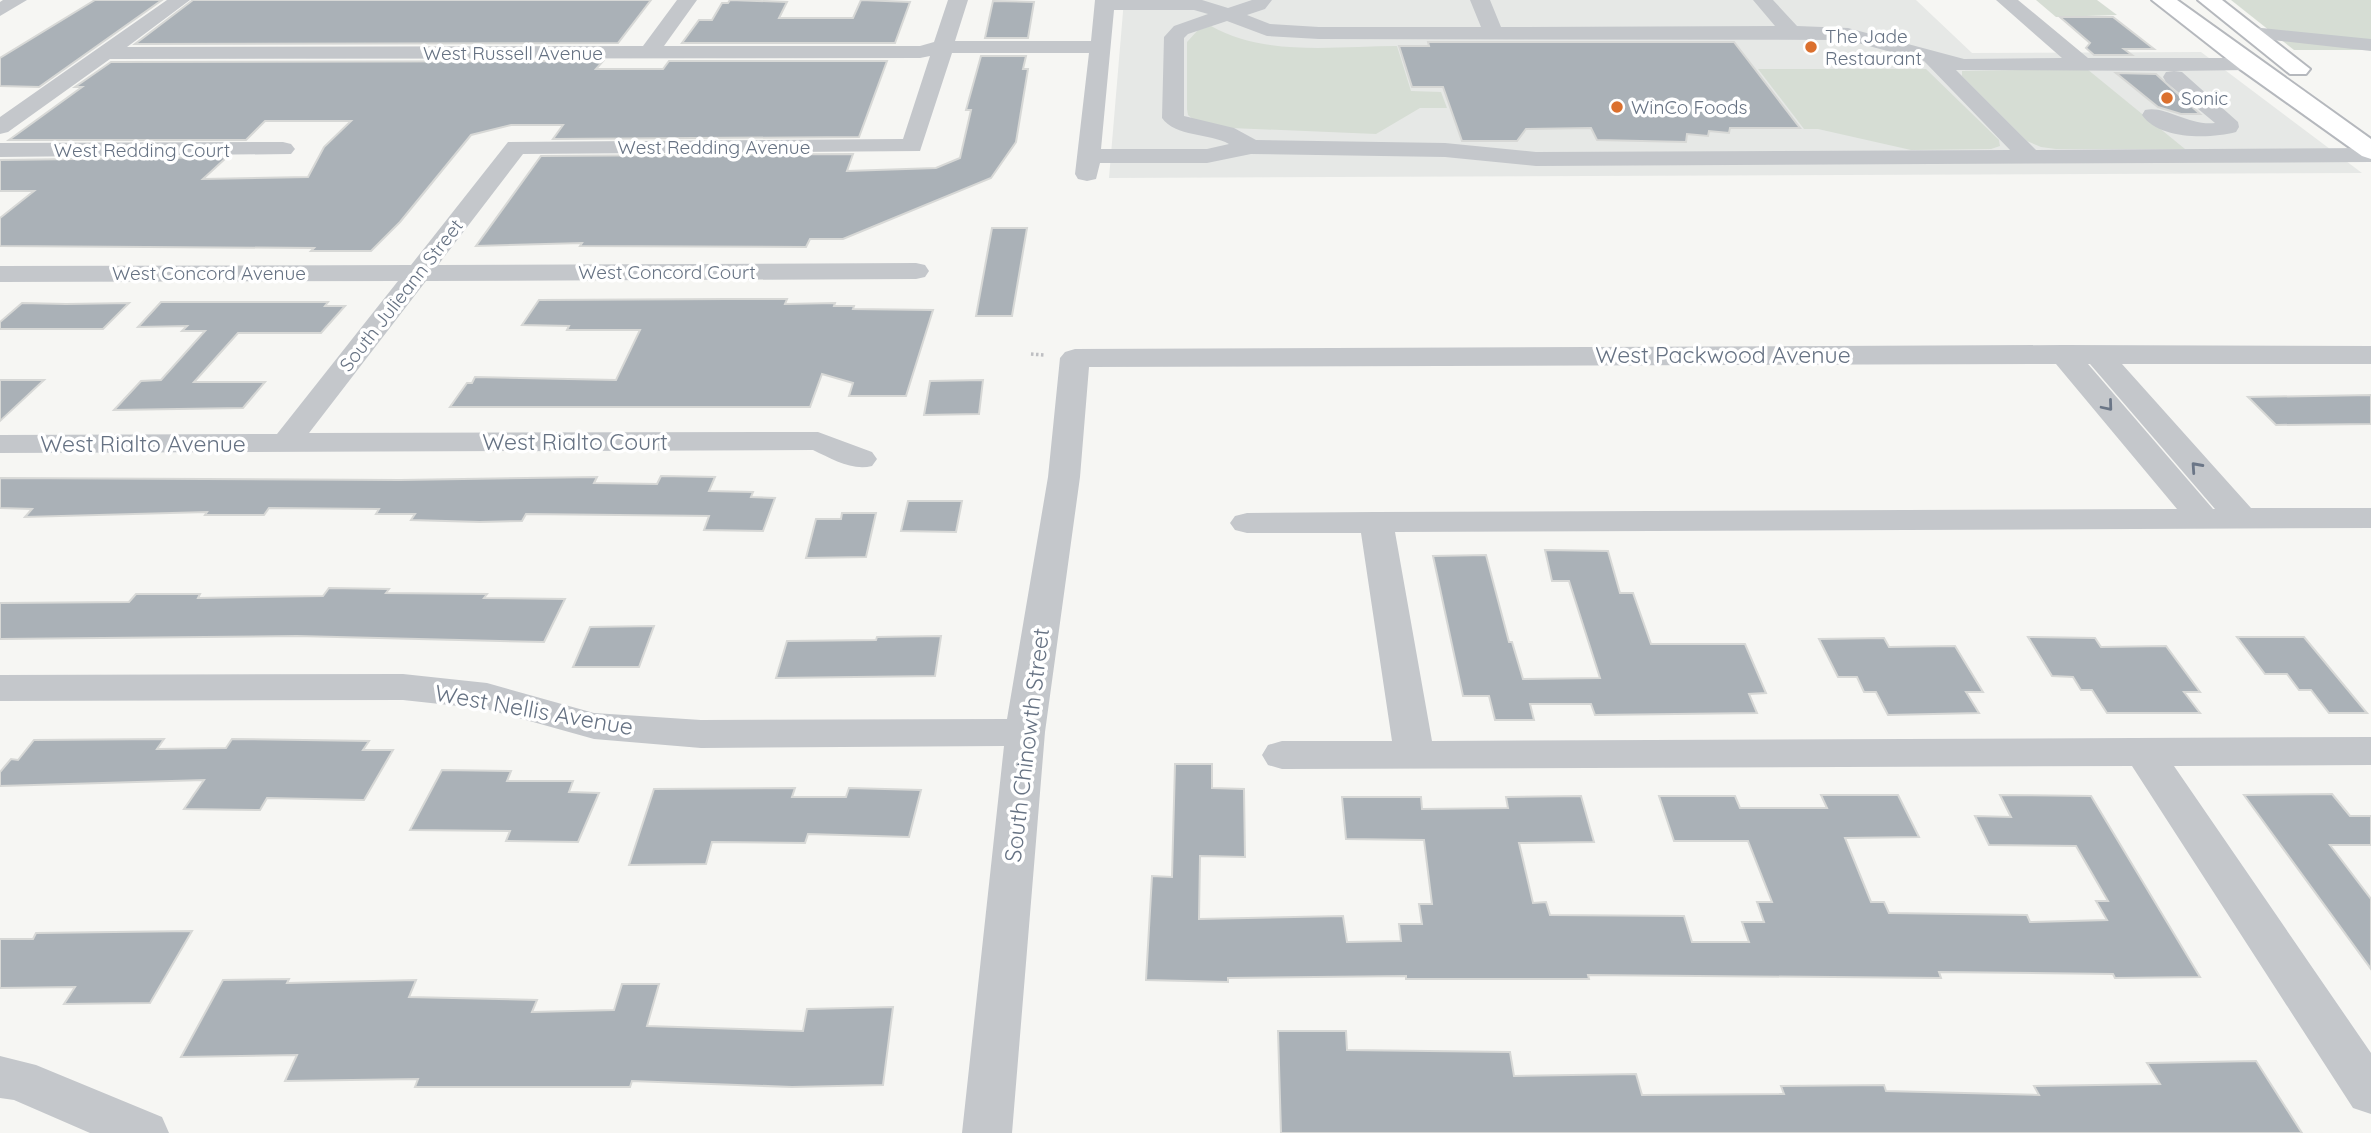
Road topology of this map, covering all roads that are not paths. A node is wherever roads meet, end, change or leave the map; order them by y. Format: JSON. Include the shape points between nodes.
{"nodes":[{"id":1,"x":17,"y":0,"type":"edge"},
{"id":2,"x":180,"y":0,"type":"edge"},
{"id":3,"x":687,"y":0,"type":"edge"},
{"id":4,"x":958,"y":0,"type":"edge"},
{"id":5,"x":1262,"y":0,"type":"edge"},
{"id":6,"x":1480,"y":0,"type":"edge"},
{"id":7,"x":1763,"y":0,"type":"edge"},
{"id":8,"x":2006,"y":0,"type":"edge"},
{"id":9,"x":2163,"y":0,"type":"edge"},
{"id":10,"x":2182,"y":0,"type":"edge"},
{"id":11,"x":2209,"y":0,"type":"edge"},
{"id":12,"x":1105,"y":2,"type":"edge"},
{"id":13,"x":0,"y":10,"type":"edge"},
{"id":14,"x":1228,"y":14,"type":"junction"},
{"id":15,"x":1791,"y":32,"type":"junction"},
{"id":16,"x":1493,"y":33,"type":"junction"},
{"id":17,"x":2252,"y":33,"type":"junction"},
{"id":18,"x":2371,"y":45,"type":"edge"},
{"id":19,"x":935,"y":52,"type":"junction"},
{"id":20,"x":1098,"y":52,"type":"junction"},
{"id":21,"x":105,"y":53,"type":"junction"},
{"id":22,"x":649,"y":53,"type":"junction"},
{"id":23,"x":1931,"y":57,"type":"junction"},
{"id":24,"x":2248,"y":64,"type":"junction"},
{"id":25,"x":2083,"y":65,"type":"junction"},
{"id":26,"x":2174,"y":77,"type":"dead end"},
{"id":27,"x":2314,"y":81,"type":"dead end"},
{"id":28,"x":2153,"y":115,"type":"dead end"},
{"id":29,"x":0,"y":127,"type":"edge"},
{"id":30,"x":2371,"y":133,"type":"edge"},
{"id":31,"x":516,"y":147,"type":"joint"},
{"id":32,"x":1251,"y":148,"type":"junction"},
{"id":33,"x":283,"y":149,"type":"dead end"},
{"id":34,"x":0,"y":150,"type":"edge"},
{"id":35,"x":2371,"y":153,"type":"edge"},
{"id":36,"x":2028,"y":155,"type":"junction"},
{"id":37,"x":916,"y":271,"type":"dead end"},
{"id":38,"x":419,"y":272,"type":"junction"},
{"id":39,"x":0,"y":274,"type":"edge"},
{"id":40,"x":2063,"y":354,"type":"junction"},
{"id":41,"x":2097,"y":354,"type":"junction"},
{"id":42,"x":2371,"y":355,"type":"edge"},
{"id":43,"x":1075,"y":358,"type":"joint"},
{"id":44,"x":0,"y":444,"type":"edge"},
{"id":45,"x":285,"y":444,"type":"junction"},
{"id":46,"x":861,"y":459,"type":"dead end"},
{"id":47,"x":2241,"y":518,"type":"junction"},
{"id":48,"x":2371,"y":518,"type":"edge"},
{"id":49,"x":2204,"y":519,"type":"junction"},
{"id":50,"x":1376,"y":522,"type":"junction"},
{"id":51,"x":1247,"y":523,"type":"dead end"},
{"id":52,"x":0,"y":688,"type":"edge"},
{"id":53,"x":1025,"y":732,"type":"junction"},
{"id":54,"x":2143,"y":751,"type":"junction"},
{"id":55,"x":2371,"y":751,"type":"edge"},
{"id":56,"x":1414,"y":753,"type":"junction"},
{"id":57,"x":1282,"y":755,"type":"dead end"},
{"id":58,"x":0,"y":1077,"type":"edge"},
{"id":59,"x":2371,"y":1093,"type":"edge"},
{"id":60,"x":144,"y":1133,"type":"edge"},
{"id":61,"x":987,"y":1133,"type":"edge"}],
"edges":[{"from":1,"to":13,"type":"street"},
{"from":2,"to":21,"type":"street"},
{"from":3,"to":22,"type":"street"},
{"from":4,"to":19,"type":"street"},
{"from":5,"to":14,"type":"street"},
{"from":6,"to":16,"type":"street"},
{"from":7,"to":15,"type":"street"},
{"from":8,"to":25,"type":"street"},
{"from":9,"to":24,"type":"main road"},
{"from":10,"to":17,"type":"main road","via":[[2219,26]]},
{"from":11,"to":17,"type":"main road"},
{"from":12,"to":14,"type":"street","via":[[1195,4]]},
{"from":12,"to":20,"type":"street"},
{"from":14,"to":16,"type":"street","via":[[1267,30],[1291,32]]},
{"from":14,"to":32,"type":"street","via":[[1181,30],[1174,37],[1173,118],[1226,133]]},
{"from":15,"to":16,"type":"street"},
{"from":15,"to":23,"type":"street","via":[[1848,34]]},
{"from":17,"to":18,"type":"street"},
{"from":17,"to":27,"type":"main road"},
{"from":19,"to":20,"type":"street","name":"West Russell Avenue"},
{"from":19,"to":22,"type":"street","name":"West Russell Avenue"},
{"from":19,"to":31,"type":"street","name":"West Redding Avenue","via":[[912,146]]},
{"from":20,"to":32,"type":"street","via":[[1088,165]]},
{"from":21,"to":22,"type":"street","name":"West Russell Avenue"},
{"from":21,"to":29,"type":"street"},
{"from":23,"to":25,"type":"street","via":[[1963,65]]},
{"from":23,"to":36,"type":"street"},
{"from":24,"to":25,"type":"street"},
{"from":24,"to":30,"type":"main road","via":[[2286,76]]},
{"from":24,"to":35,"type":"main road"},
{"from":26,"to":28,"type":"street","via":[[2227,122],[2228,128],[2190,130]]},
{"from":31,"to":38,"type":"street","name":"South Julieann Street"},
{"from":32,"to":36,"type":"street","via":[[1445,149],[1536,159]]},
{"from":33,"to":34,"type":"street","name":"West Redding Court"},
{"from":35,"to":36,"type":"street"},
{"from":37,"to":38,"type":"street","name":"West Concord Court"},
{"from":38,"to":39,"type":"street","name":"West Concord Avenue"},
{"from":38,"to":45,"type":"street","name":"South Julieann Street"},
{"from":40,"to":41,"type":"street","name":"West Packwood Avenue"},
{"from":40,"to":43,"type":"street","name":"West Packwood Avenue"},
{"from":40,"to":49,"type":"street","one_way":true},
{"from":41,"to":42,"type":"street","name":"West Packwood Avenue"},
{"from":47,"to":41,"type":"street","one_way":true},
{"from":43,"to":53,"type":"street","name":"South Chinowth Street","via":[[1064,477]]},
{"from":44,"to":45,"type":"street","name":"West Rialto Avenue"},
{"from":45,"to":46,"type":"street","name":"West Rialto Court","via":[[818,441]]},
{"from":47,"to":48,"type":"street"},
{"from":47,"to":49,"type":"street"},
{"from":49,"to":50,"type":"street"},
{"from":50,"to":51,"type":"street"},
{"from":50,"to":56,"type":"street"},
{"from":52,"to":53,"type":"street","name":"West Nellis Avenue","via":[[402,687],[487,696],[594,726],[701,734]]},
{"from":53,"to":61,"type":"street","name":"South Chinowth Street"},
{"from":54,"to":55,"type":"street"},
{"from":54,"to":56,"type":"street"},
{"from":54,"to":59,"type":"street"},
{"from":56,"to":57,"type":"street"},
{"from":58,"to":60,"type":"street","via":[[19,1080]]}]}
